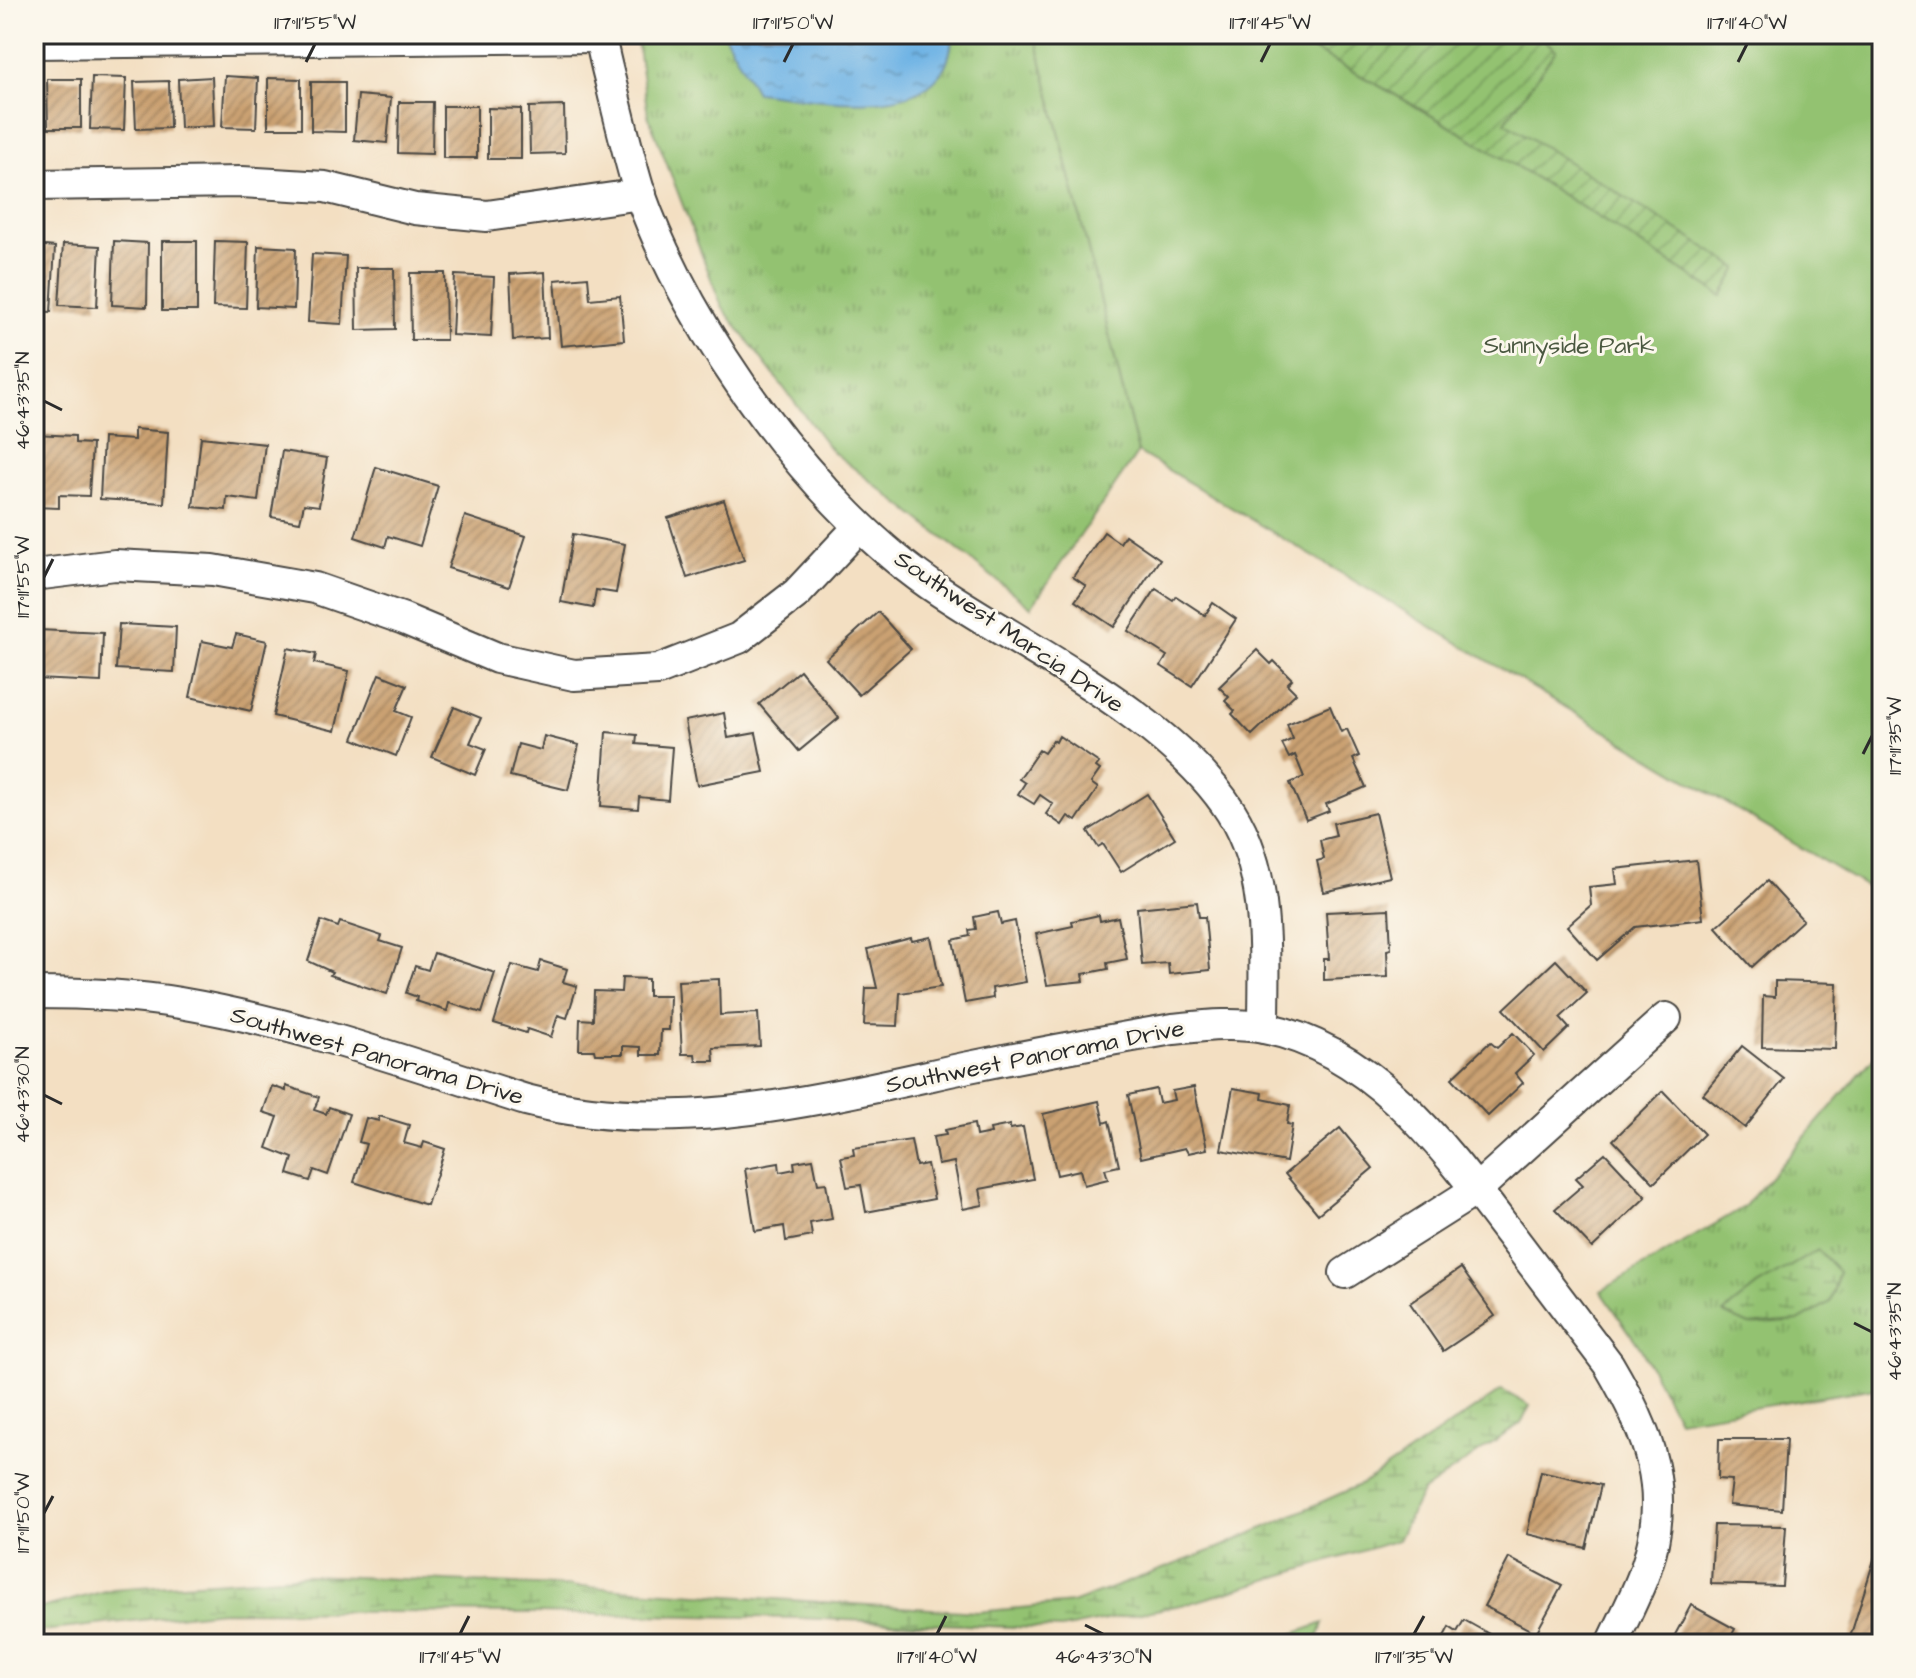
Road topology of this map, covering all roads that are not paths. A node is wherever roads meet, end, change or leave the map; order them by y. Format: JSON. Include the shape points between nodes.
{"nodes":[{"id":1,"x":600,"y":36,"type":"edge"},
{"id":2,"x":34,"y":43,"type":"edge"},
{"id":3,"x":34,"y":185,"type":"edge"},
{"id":4,"x":641,"y":194,"type":"junction"},
{"id":5,"x":858,"y":528,"type":"junction"},
{"id":6,"x":34,"y":575,"type":"edge"},
{"id":7,"x":34,"y":993,"type":"edge"},
{"id":8,"x":1666,"y":1018,"type":"dead end"},
{"id":9,"x":1264,"y":1028,"type":"junction"},
{"id":10,"x":1476,"y":1190,"type":"junction"},
{"id":11,"x":1345,"y":1273,"type":"dead end"},
{"id":12,"x":1612,"y":1644,"type":"edge"}],
"edges":[{"from":1,"to":2,"type":"street"},
{"from":1,"to":4,"type":"street","name":"Southwest Marcia Drive"},
{"from":3,"to":4,"type":"street","via":[[242,182],[325,187],[415,209],[487,216]]},
{"from":4,"to":5,"type":"street","name":"Southwest Marcia Drive","via":[[678,281],[726,363],[790,451]]},
{"from":5,"to":6,"type":"street","via":[[797,593],[739,638],[658,670],[574,675],[497,658],[315,588],[213,570],[115,565]]},
{"from":5,"to":9,"type":"street","name":"Southwest Marcia Drive","via":[[937,590],[1150,727],[1208,779],[1233,815],[1252,857],[1265,929]]},
{"from":7,"to":9,"type":"street","name":"Southwest Panorama Drive","via":[[177,1002],[272,1021],[526,1100],[615,1116],[674,1117],[769,1107],[1173,1029]]},
{"from":8,"to":10,"type":"street"},
{"from":9,"to":10,"type":"street","name":"Southwest Panorama Drive","via":[[1333,1053],[1361,1072],[1406,1107]]},
{"from":10,"to":11,"type":"street"},
{"from":10,"to":12,"type":"street","name":"Southwest Panorama Drive","via":[[1609,1365],[1632,1403],[1653,1456],[1658,1511],[1646,1569]]}]}
